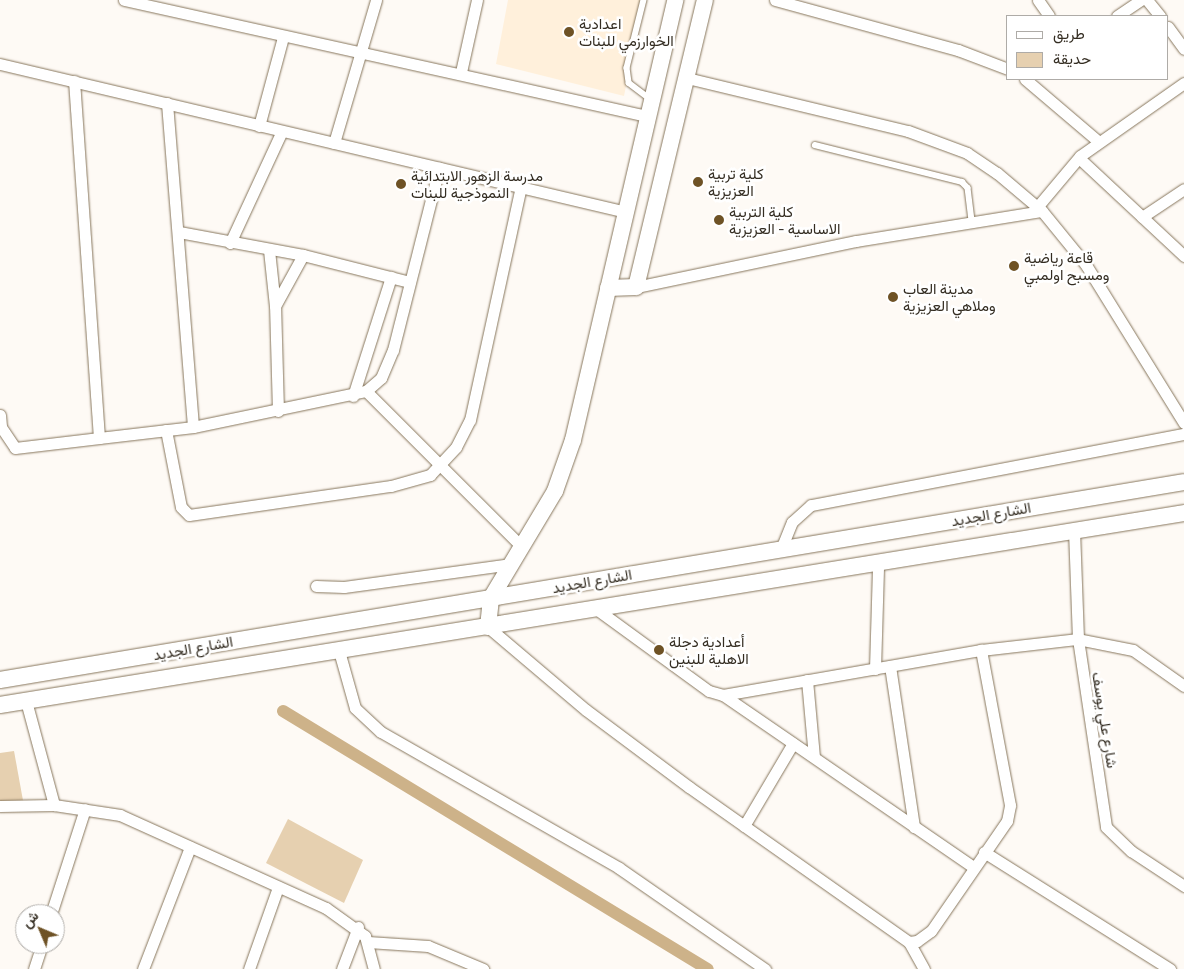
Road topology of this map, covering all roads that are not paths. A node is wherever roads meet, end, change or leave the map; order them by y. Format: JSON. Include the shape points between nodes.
{"nodes":[{"id":1,"x":124,"y":0,"type":"edge"},
{"id":2,"x":376,"y":0,"type":"edge"},
{"id":3,"x":477,"y":0,"type":"edge"},
{"id":4,"x":644,"y":0,"type":"edge"},
{"id":5,"x":675,"y":0,"type":"edge"},
{"id":6,"x":705,"y":0,"type":"edge"},
{"id":7,"x":774,"y":0,"type":"edge"},
{"id":8,"x":1038,"y":0,"type":"edge"},
{"id":9,"x":1141,"y":0,"type":"edge"},
{"id":10,"x":1147,"y":0,"type":"edge"},
{"id":11,"x":174,"y":6,"type":"edge"},
{"id":12,"x":1048,"y":15,"type":"edge"},
{"id":13,"x":1118,"y":15,"type":"edge"},
{"id":14,"x":1159,"y":15,"type":"edge"},
{"id":15,"x":1169,"y":28,"type":"edge"},
{"id":16,"x":283,"y":38,"type":"junction"},
{"id":17,"x":1184,"y":49,"type":"edge"},
{"id":18,"x":361,"y":50,"type":"junction"},
{"id":19,"x":0,"y":64,"type":"edge"},
{"id":20,"x":1006,"y":68,"type":"edge"},
{"id":21,"x":461,"y":72,"type":"junction"},
{"id":22,"x":687,"y":78,"type":"junction"},
{"id":23,"x":74,"y":81,"type":"junction"},
{"id":24,"x":1033,"y":81,"type":"edge"},
{"id":25,"x":1184,"y":83,"type":"edge"},
{"id":26,"x":167,"y":103,"type":"junction"},
{"id":27,"x":649,"y":108,"type":"junction"},
{"id":28,"x":260,"y":126,"type":"junction"},
{"id":29,"x":282,"y":131,"type":"junction"},
{"id":30,"x":1099,"y":142,"type":"junction"},
{"id":31,"x":334,"y":143,"type":"junction"},
{"id":32,"x":815,"y":145,"type":"dead end"},
{"id":33,"x":1079,"y":158,"type":"junction"},
{"id":34,"x":438,"y":168,"type":"junction"},
{"id":35,"x":521,"y":187,"type":"junction"},
{"id":36,"x":1184,"y":189,"type":"edge"},
{"id":37,"x":1040,"y":208,"type":"junction"},
{"id":38,"x":626,"y":212,"type":"junction"},
{"id":39,"x":1142,"y":217,"type":"junction"},
{"id":40,"x":972,"y":222,"type":"junction"},
{"id":41,"x":178,"y":232,"type":"junction"},
{"id":42,"x":230,"y":243,"type":"junction"},
{"id":43,"x":269,"y":250,"type":"junction"},
{"id":44,"x":303,"y":255,"type":"junction"},
{"id":45,"x":1184,"y":256,"type":"edge"},
{"id":46,"x":391,"y":277,"type":"junction"},
{"id":47,"x":410,"y":282,"type":"junction"},
{"id":48,"x":636,"y":287,"type":"junction"},
{"id":49,"x":608,"y":288,"type":"junction"},
{"id":50,"x":275,"y":306,"type":"junction"},
{"id":51,"x":366,"y":391,"type":"junction"},
{"id":52,"x":353,"y":396,"type":"junction"},
{"id":53,"x":278,"y":411,"type":"junction"},
{"id":54,"x":0,"y":415,"type":"edge"},
{"id":55,"x":1184,"y":421,"type":"edge"},
{"id":56,"x":193,"y":427,"type":"junction"},
{"id":57,"x":166,"y":430,"type":"junction"},
{"id":58,"x":1184,"y":434,"type":"edge"},
{"id":59,"x":99,"y":438,"type":"junction"},
{"id":60,"x":441,"y":466,"type":"junction"},
{"id":61,"x":1184,"y":482,"type":"edge"},
{"id":62,"x":1184,"y":513,"type":"edge"},
{"id":63,"x":1074,"y":532,"type":"junction"},
{"id":64,"x":522,"y":547,"type":"junction"},
{"id":65,"x":782,"y":549,"type":"junction"},
{"id":66,"x":511,"y":564,"type":"junction"},
{"id":67,"x":878,"y":565,"type":"junction"},
{"id":68,"x":585,"y":582,"type":"junction"},
{"id":69,"x":316,"y":586,"type":"dead end"},
{"id":70,"x":491,"y":598,"type":"junction"},
{"id":71,"x":595,"y":608,"type":"junction"},
{"id":72,"x":488,"y":627,"type":"junction"},
{"id":73,"x":1078,"y":639,"type":"junction"},
{"id":74,"x":981,"y":650,"type":"junction"},
{"id":75,"x":338,"y":651,"type":"junction"},
{"id":76,"x":890,"y":666,"type":"junction"},
{"id":77,"x":875,"y":669,"type":"junction"},
{"id":78,"x":0,"y":680,"type":"edge"},
{"id":79,"x":807,"y":680,"type":"junction"},
{"id":80,"x":1184,"y":686,"type":"edge"},
{"id":81,"x":722,"y":695,"type":"junction"},
{"id":82,"x":26,"y":701,"type":"junction"},
{"id":83,"x":0,"y":705,"type":"edge"},
{"id":84,"x":793,"y":743,"type":"junction"},
{"id":85,"x":814,"y":757,"type":"junction"},
{"id":86,"x":54,"y":805,"type":"junction"},
{"id":87,"x":0,"y":806,"type":"edge"},
{"id":88,"x":85,"y":809,"type":"junction"},
{"id":89,"x":744,"y":826,"type":"junction"},
{"id":90,"x":914,"y":827,"type":"junction"},
{"id":91,"x":190,"y":847,"type":"junction"},
{"id":92,"x":984,"y":852,"type":"junction"},
{"id":93,"x":972,"y":867,"type":"junction"},
{"id":94,"x":1184,"y":886,"type":"edge"},
{"id":95,"x":278,"y":887,"type":"junction"},
{"id":96,"x":54,"y":904,"type":"edge"},
{"id":97,"x":358,"y":927,"type":"junction"},
{"id":98,"x":368,"y":942,"type":"junction"},
{"id":99,"x":909,"y":942,"type":"junction"},
{"id":100,"x":39,"y":954,"type":"edge"},
{"id":101,"x":34,"y":969,"type":"edge"},
{"id":102,"x":143,"y":969,"type":"edge"},
{"id":103,"x":249,"y":969,"type":"edge"},
{"id":104,"x":342,"y":969,"type":"edge"},
{"id":105,"x":374,"y":969,"type":"edge"},
{"id":106,"x":483,"y":969,"type":"edge"},
{"id":107,"x":765,"y":969,"type":"edge"},
{"id":108,"x":924,"y":969,"type":"edge"},
{"id":109,"x":1170,"y":969,"type":"edge"}],
"edges":[{"from":1,"to":11,"type":"street"},
{"from":2,"to":18,"type":"street"},
{"from":3,"to":21,"type":"street"},
{"from":4,"to":27,"type":"lane","via":[[627,68],[629,83]]},
{"from":5,"to":27,"type":"main road"},
{"from":6,"to":22,"type":"main road"},
{"from":7,"to":20,"type":"street","via":[[958,50]]},
{"from":8,"to":12,"type":"street"},
{"from":9,"to":13,"type":"street"},
{"from":10,"to":14,"type":"street"},
{"from":11,"to":16,"type":"street"},
{"from":15,"to":17,"type":"street"},
{"from":16,"to":18,"type":"street"},
{"from":16,"to":28,"type":"street"},
{"from":18,"to":21,"type":"street"},
{"from":18,"to":31,"type":"street"},
{"from":19,"to":23,"type":"street"},
{"from":21,"to":27,"type":"street"},
{"from":22,"to":37,"type":"street","via":[[938,140],[998,173]]},
{"from":22,"to":48,"type":"main road"},
{"from":23,"to":26,"type":"street"},
{"from":23,"to":59,"type":"street"},
{"from":24,"to":30,"type":"street"},
{"from":25,"to":30,"type":"street"},
{"from":26,"to":28,"type":"street"},
{"from":26,"to":41,"type":"street"},
{"from":27,"to":38,"type":"main road"},
{"from":28,"to":29,"type":"street"},
{"from":29,"to":31,"type":"street"},
{"from":29,"to":42,"type":"street"},
{"from":30,"to":33,"type":"street"},
{"from":31,"to":34,"type":"street"},
{"from":32,"to":40,"type":"lane","via":[[962,182],[968,188]]},
{"from":33,"to":37,"type":"street"},
{"from":33,"to":39,"type":"street"},
{"from":34,"to":35,"type":"street"},
{"from":34,"to":47,"type":"street"},
{"from":35,"to":38,"type":"street"},
{"from":35,"to":60,"type":"street","via":[[470,420]]},
{"from":36,"to":39,"type":"street"},
{"from":37,"to":40,"type":"street"},
{"from":37,"to":55,"type":"street","via":[[1086,265]]},
{"from":38,"to":49,"type":"main road"},
{"from":39,"to":45,"type":"street"},
{"from":40,"to":48,"type":"street"},
{"from":41,"to":42,"type":"street"},
{"from":41,"to":56,"type":"street"},
{"from":42,"to":43,"type":"street"},
{"from":43,"to":44,"type":"street"},
{"from":43,"to":50,"type":"street"},
{"from":44,"to":46,"type":"street"},
{"from":44,"to":50,"type":"street"},
{"from":46,"to":47,"type":"street"},
{"from":46,"to":52,"type":"street"},
{"from":47,"to":51,"type":"street","via":[[387,368]]},
{"from":48,"to":49,"type":"main road"},
{"from":49,"to":64,"type":"main road","via":[[563,472]]},
{"from":50,"to":53,"type":"street"},
{"from":51,"to":52,"type":"street"},
{"from":51,"to":60,"type":"street"},
{"from":52,"to":53,"type":"street"},
{"from":53,"to":56,"type":"street"},
{"from":54,"to":59,"type":"street","via":[[1,427],[15,448]]},
{"from":56,"to":57,"type":"street"},
{"from":57,"to":59,"type":"street"},
{"from":57,"to":60,"type":"street","via":[[181,507],[189,515],[391,486],[430,475]]},
{"from":58,"to":65,"type":"street","via":[[811,505],[792,522]]},
{"from":60,"to":64,"type":"street"},
{"from":61,"to":65,"type":"main road","name":"الشارع الجديد"},
{"from":62,"to":63,"type":"main road","name":"الشارع الجديد"},
{"from":63,"to":67,"type":"main road","name":"الشارع الجديد"},
{"from":63,"to":73,"type":"street","name":"شارع علي يوسف"},
{"from":64,"to":66,"type":"main road"},
{"from":65,"to":68,"type":"main road","name":"الشارع الجديد"},
{"from":66,"to":69,"type":"street","via":[[344,587]]},
{"from":66,"to":70,"type":"main road"},
{"from":67,"to":71,"type":"main road","name":"الشارع الجديد"},
{"from":67,"to":77,"type":"street"},
{"from":68,"to":70,"type":"main road","name":"الشارع الجديد"},
{"from":68,"to":71,"type":"main road"},
{"from":70,"to":72,"type":"main road"},
{"from":70,"to":78,"type":"main road","name":"الشارع الجديد"},
{"from":71,"to":72,"type":"main road","name":"الشارع الجديد"},
{"from":71,"to":81,"type":"street","via":[[709,691]]},
{"from":72,"to":75,"type":"main road","name":"الشارع الجديد"},
{"from":72,"to":89,"type":"street","via":[[586,710]]},
{"from":73,"to":74,"type":"street"},
{"from":73,"to":80,"type":"street","via":[[1116,643],[1133,650]]},
{"from":73,"to":94,"type":"street","name":"شارع علي يوسف","via":[[1106,827],[1131,852]]},
{"from":74,"to":76,"type":"street"},
{"from":74,"to":92,"type":"street","via":[[1010,805],[1007,821]]},
{"from":75,"to":82,"type":"main road","name":"الشارع الجديد"},
{"from":75,"to":107,"type":"street","via":[[354,708],[381,732],[619,868]]},
{"from":76,"to":77,"type":"street"},
{"from":76,"to":90,"type":"street"},
{"from":77,"to":79,"type":"street"},
{"from":79,"to":81,"type":"street"},
{"from":79,"to":85,"type":"street"},
{"from":81,"to":84,"type":"street"},
{"from":82,"to":83,"type":"main road","name":"الشارع الجديد"},
{"from":82,"to":86,"type":"street"},
{"from":84,"to":85,"type":"street"},
{"from":84,"to":89,"type":"street"},
{"from":85,"to":90,"type":"street"},
{"from":86,"to":87,"type":"street"},
{"from":86,"to":88,"type":"street"},
{"from":88,"to":91,"type":"street","via":[[120,815]]},
{"from":88,"to":96,"type":"street"},
{"from":89,"to":99,"type":"street"},
{"from":90,"to":93,"type":"street"},
{"from":91,"to":95,"type":"street"},
{"from":91,"to":102,"type":"street"},
{"from":92,"to":93,"type":"street"},
{"from":92,"to":109,"type":"street"},
{"from":93,"to":99,"type":"street","via":[[931,931]]},
{"from":95,"to":97,"type":"street"},
{"from":95,"to":103,"type":"street"},
{"from":97,"to":98,"type":"street"},
{"from":97,"to":104,"type":"street"},
{"from":98,"to":105,"type":"street"},
{"from":98,"to":106,"type":"street","via":[[428,946]]},
{"from":99,"to":108,"type":"street"},
{"from":100,"to":101,"type":"street"}]}
